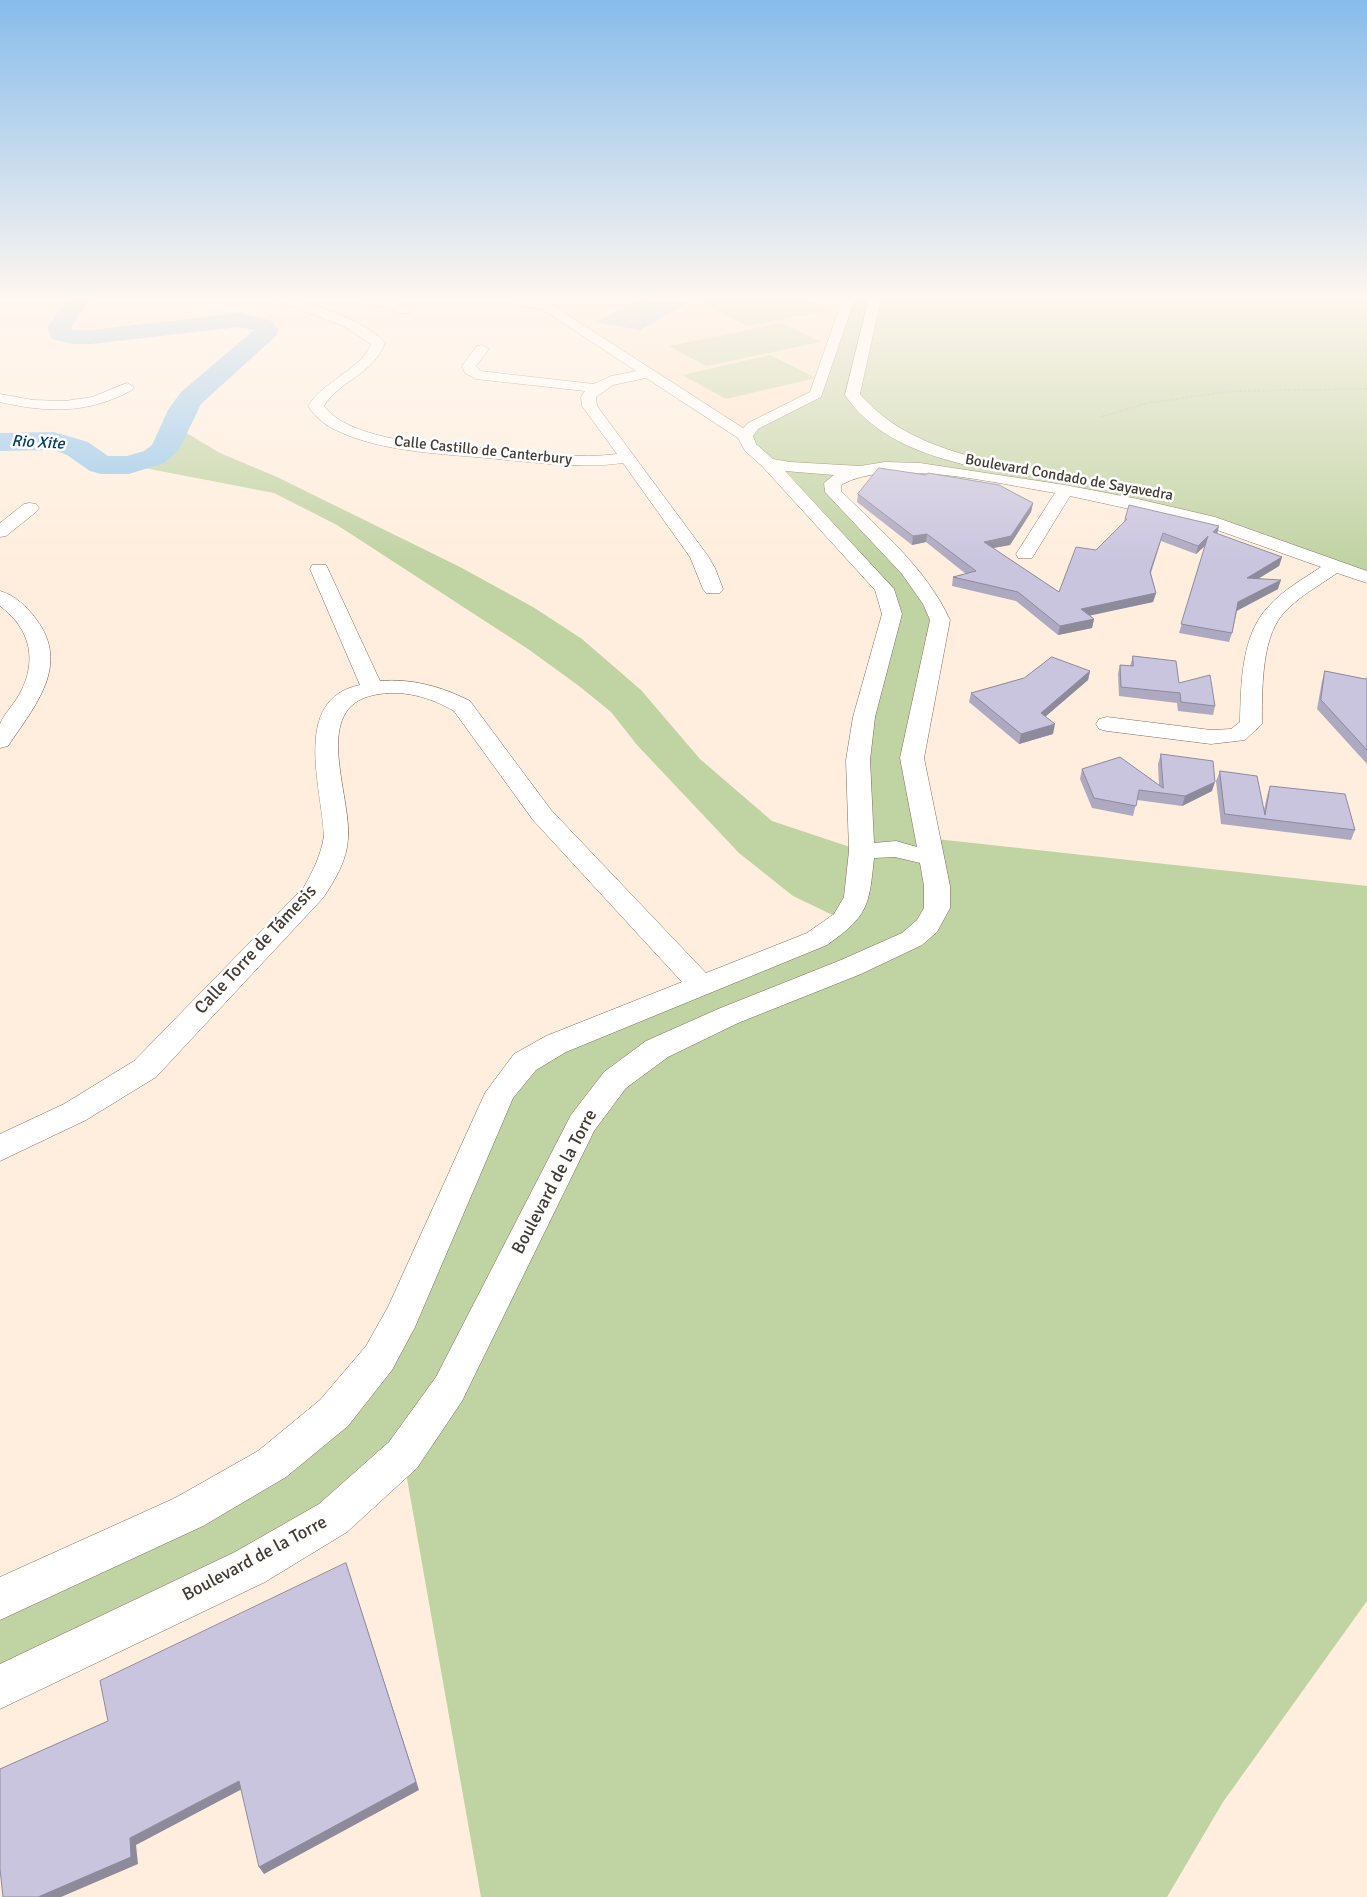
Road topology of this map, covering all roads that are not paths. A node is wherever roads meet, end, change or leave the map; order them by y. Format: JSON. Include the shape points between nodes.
{"nodes":[{"id":1,"x":127,"y":387,"type":"dead end"},
{"id":2,"x":332,"y":387,"type":"edge"},
{"id":3,"x":581,"y":387,"type":"edge"},
{"id":4,"x":598,"y":387,"type":"edge"},
{"id":5,"x":670,"y":387,"type":"edge"},
{"id":6,"x":819,"y":387,"type":"edge"},
{"id":7,"x":844,"y":387,"type":"edge"},
{"id":8,"x":594,"y":388,"type":"junction"},
{"id":9,"x":842,"y":393,"type":"junction"},
{"id":10,"x":816,"y":394,"type":"junction"},
{"id":11,"x":0,"y":398,"type":"edge"},
{"id":12,"x":745,"y":436,"type":"junction"},
{"id":13,"x":902,"y":438,"type":"junction"},
{"id":14,"x":627,"y":458,"type":"junction"},
{"id":15,"x":768,"y":463,"type":"junction"},
{"id":16,"x":859,"y":469,"type":"junction"},
{"id":17,"x":1065,"y":491,"type":"junction"},
{"id":18,"x":30,"y":508,"type":"dead end"},
{"id":19,"x":1224,"y":509,"type":"dead end"},
{"id":20,"x":0,"y":532,"type":"edge"},
{"id":21,"x":1025,"y":554,"type":"dead end"},
{"id":22,"x":1336,"y":565,"type":"junction"},
{"id":23,"x":319,"y":568,"type":"dead end"},
{"id":24,"x":1367,"y":577,"type":"edge"},
{"id":25,"x":713,"y":589,"type":"dead end"},
{"id":26,"x":0,"y":597,"type":"edge"},
{"id":27,"x":372,"y":688,"type":"junction"},
{"id":28,"x":1107,"y":724,"type":"dead end"},
{"id":29,"x":0,"y":741,"type":"edge"},
{"id":30,"x":862,"y":851,"type":"junction"},
{"id":31,"x":932,"y":859,"type":"junction"},
{"id":32,"x":702,"y":986,"type":"junction"},
{"id":33,"x":0,"y":1148,"type":"edge"},
{"id":34,"x":0,"y":1599,"type":"edge"},
{"id":35,"x":0,"y":1687,"type":"edge"}],
"edges":[{"from":1,"to":11,"type":"street","via":[[103,400],[64,408]]},
{"from":2,"to":14,"type":"street","name":"Calle Castillo de Canterbury","via":[[320,396],[316,406],[319,414],[330,422],[378,439],[422,447],[585,461]]},
{"from":3,"to":8,"type":"street"},
{"from":4,"to":8,"type":"street"},
{"from":5,"to":12,"type":"street"},
{"from":6,"to":10,"type":"street"},
{"from":7,"to":9,"type":"street"},
{"from":8,"to":14,"type":"street","via":[[588,397],[590,406]]},
{"from":9,"to":10,"type":"street"},
{"from":9,"to":13,"type":"street","name":"Boulevard Condado de Sayavedra"},
{"from":10,"to":12,"type":"street","via":[[753,426]]},
{"from":12,"to":15,"type":"street","via":[[746,442]]},
{"from":13,"to":16,"type":"street","via":[[902,450],[896,457]]},
{"from":13,"to":19,"type":"street","name":"Boulevard Condado de Sayavedra","via":[[941,453],[1007,469],[1160,494]]},
{"from":14,"to":25,"type":"street","via":[[706,568]]},
{"from":15,"to":16,"type":"street","via":[[817,471]]},
{"from":15,"to":30,"type":"street","via":[[884,589],[892,614],[864,717],[858,760]]},
{"from":16,"to":17,"type":"street","name":"Boulevard Condado de Sayavedra","via":[[920,468]]},
{"from":16,"to":31,"type":"street","name":"Boulevard de la Torre","via":[[832,483],[833,492],[916,580],[935,604],[940,620],[912,758]]},
{"from":17,"to":21,"type":"street"},
{"from":17,"to":22,"type":"street","name":"Boulevard Condado de Sayavedra","via":[[1183,513]]},
{"from":18,"to":20,"type":"street"},
{"from":22,"to":24,"type":"street","name":"Boulevard Condado de Sayavedra"},
{"from":22,"to":28,"type":"street","via":[[1282,604],[1263,627],[1251,724],[1237,735],[1211,737]]},
{"from":23,"to":27,"type":"street"},
{"from":26,"to":29,"type":"street","via":[[28,619],[39,641],[41,666],[27,700]]},
{"from":27,"to":32,"type":"street","name":"Calle Torre de Támesis","via":[[422,689],[445,696],[462,706],[542,815]]},
{"from":27,"to":33,"type":"street","name":"Calle Torre de Támesis","via":[[351,695],[340,703],[327,722],[324,739],[336,836],[330,863],[314,892],[145,1069],[75,1112]]},
{"from":30,"to":31,"type":"street","via":[[896,848]]},
{"from":30,"to":32,"type":"street","via":[[857,897],[844,920],[817,939]]},
{"from":31,"to":35,"type":"street","name":"Boulevard de la Torre","via":[[937,908],[927,926],[912,939],[657,1049],[615,1080],[582,1124],[449,1389],[403,1455],[333,1518],[250,1566]]},
{"from":32,"to":34,"type":"street","via":[[556,1044],[525,1062],[500,1093],[393,1333],[379,1358],[334,1413],[272,1464],[189,1512]]}]}
